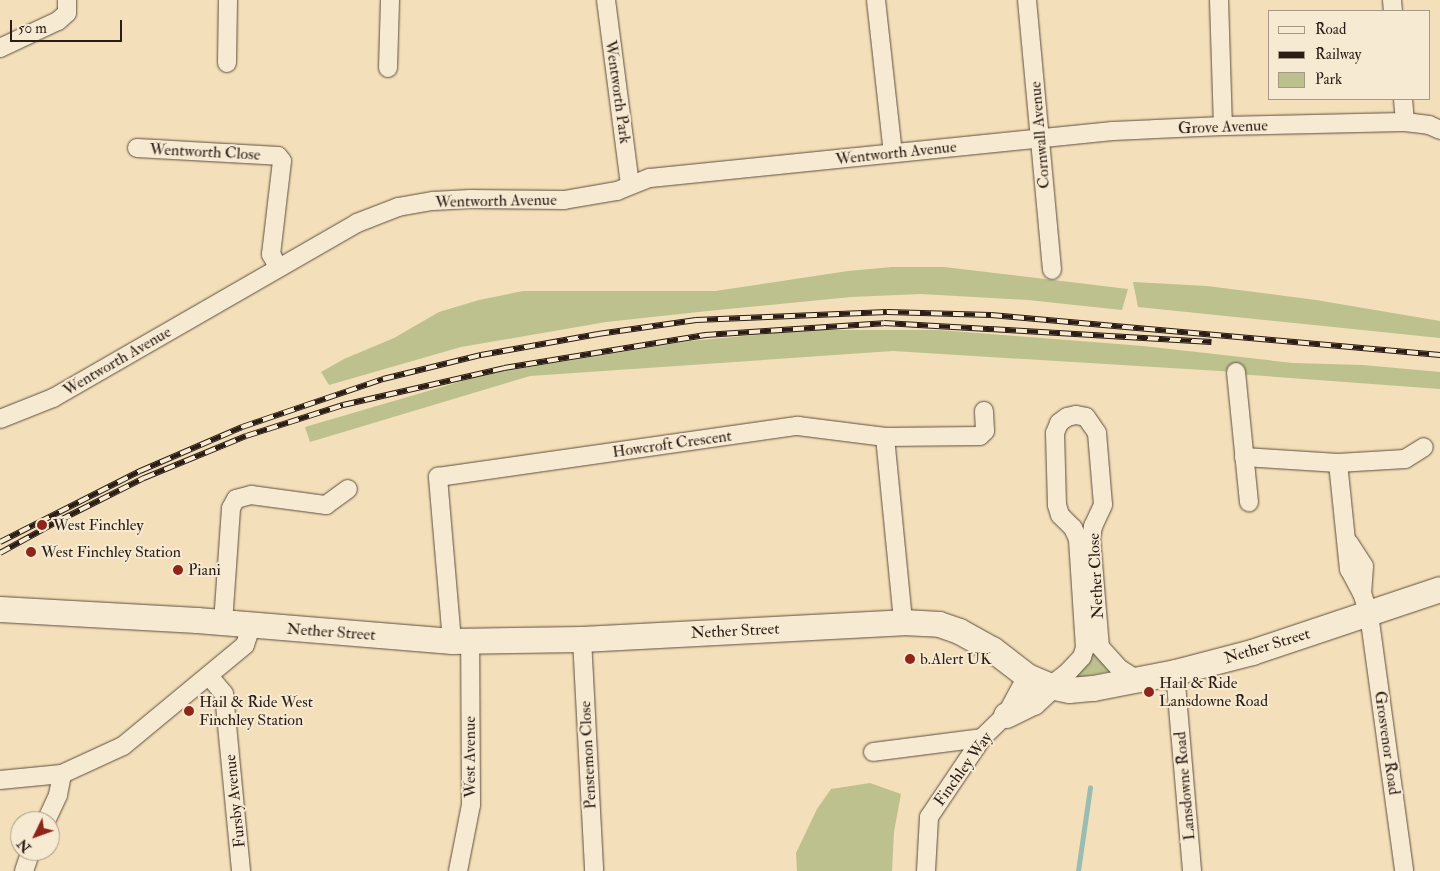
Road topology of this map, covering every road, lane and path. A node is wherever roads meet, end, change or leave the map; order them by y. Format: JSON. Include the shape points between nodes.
{"nodes":[{"id":1,"x":67,"y":0,"type":"edge"},
{"id":2,"x":228,"y":0,"type":"edge"},
{"id":3,"x":390,"y":0,"type":"edge"},
{"id":4,"x":606,"y":0,"type":"edge"},
{"id":5,"x":876,"y":0,"type":"edge"},
{"id":6,"x":1027,"y":0,"type":"edge"},
{"id":7,"x":1219,"y":0,"type":"edge"},
{"id":8,"x":0,"y":48,"type":"edge"},
{"id":9,"x":227,"y":63,"type":"dead end"},
{"id":10,"x":388,"y":68,"type":"dead end"},
{"id":11,"x":1402,"y":100,"type":"edge"},
{"id":12,"x":1405,"y":122,"type":"junction"},
{"id":13,"x":1223,"y":126,"type":"junction"},
{"id":14,"x":1440,"y":130,"type":"edge"},
{"id":15,"x":1040,"y":138,"type":"junction"},
{"id":16,"x":137,"y":148,"type":"dead end"},
{"id":17,"x":893,"y":153,"type":"junction"},
{"id":18,"x":630,"y":184,"type":"junction"},
{"id":19,"x":278,"y":268,"type":"junction"},
{"id":20,"x":1052,"y":270,"type":"dead end"},
{"id":21,"x":1236,"y":372,"type":"dead end"},
{"id":22,"x":984,"y":411,"type":"dead end"},
{"id":23,"x":0,"y":419,"type":"edge"},
{"id":24,"x":885,"y":437,"type":"junction"},
{"id":25,"x":1424,"y":447,"type":"dead end"},
{"id":26,"x":1244,"y":457,"type":"junction"},
{"id":27,"x":1338,"y":463,"type":"junction"},
{"id":28,"x":348,"y":489,"type":"dead end"},
{"id":29,"x":1249,"y":502,"type":"dead end"},
{"id":30,"x":1440,"y":589,"type":"edge"},
{"id":31,"x":1366,"y":603,"type":"junction"},
{"id":32,"x":0,"y":609,"type":"edge"},
{"id":33,"x":903,"y":622,"type":"junction"},
{"id":34,"x":223,"y":623,"type":"junction"},
{"id":35,"x":252,"y":626,"type":"junction"},
{"id":36,"x":582,"y":639,"type":"junction"},
{"id":37,"x":461,"y":641,"type":"junction"},
{"id":38,"x":1175,"y":672,"type":"junction"},
{"id":39,"x":209,"y":676,"type":"junction"},
{"id":40,"x":1027,"y":676,"type":"junction"},
{"id":41,"x":1136,"y":679,"type":"junction"},
{"id":42,"x":1050,"y":686,"type":"junction"},
{"id":43,"x":1006,"y":715,"type":"junction"},
{"id":44,"x":982,"y":738,"type":"junction"},
{"id":45,"x":873,"y":752,"type":"dead end"},
{"id":46,"x":62,"y":774,"type":"junction"},
{"id":47,"x":0,"y":780,"type":"edge"},
{"id":48,"x":51,"y":811,"type":"edge"},
{"id":49,"x":241,"y":871,"type":"edge"},
{"id":50,"x":458,"y":871,"type":"edge"},
{"id":51,"x":594,"y":871,"type":"edge"},
{"id":52,"x":926,"y":871,"type":"edge"},
{"id":53,"x":1192,"y":871,"type":"edge"},
{"id":54,"x":1404,"y":871,"type":"edge"}],
"edges":[{"from":1,"to":8,"type":"street","via":[[67,13],[58,21]]},
{"from":2,"to":9,"type":"street"},
{"from":3,"to":10,"type":"street"},
{"from":4,"to":18,"type":"street","name":"Wentworth Park"},
{"from":5,"to":17,"type":"street"},
{"from":6,"to":15,"type":"street","name":"Cornwall Avenue"},
{"from":7,"to":13,"type":"street"},
{"from":11,"to":12,"type":"street"},
{"from":12,"to":13,"type":"street","name":"Grove Avenue"},
{"from":12,"to":14,"type":"street","name":"Grove Avenue","via":[[1429,124]]},
{"from":13,"to":15,"type":"street","name":"Grove Avenue"},
{"from":15,"to":17,"type":"street","name":"Wentworth Avenue"},
{"from":15,"to":20,"type":"street","name":"Cornwall Avenue"},
{"from":16,"to":19,"type":"street","name":"Wentworth Close","via":[[278,156],[282,161],[271,254]]},
{"from":17,"to":18,"type":"street","name":"Wentworth Avenue","via":[[650,178]]},
{"from":18,"to":19,"type":"street","name":"Wentworth Avenue","via":[[617,191],[564,200],[470,198],[398,207],[357,223]]},
{"from":19,"to":23,"type":"street","name":"Wentworth Avenue","via":[[53,398]]},
{"from":21,"to":26,"type":"street"},
{"from":22,"to":24,"type":"street","via":[[985,431],[980,436]]},
{"from":24,"to":33,"type":"street"},
{"from":24,"to":37,"type":"street","name":"Howcroft Crescent","via":[[798,426],[438,477]]},
{"from":25,"to":27,"type":"street","via":[[1405,459]]},
{"from":26,"to":27,"type":"street"},
{"from":26,"to":29,"type":"street"},
{"from":27,"to":31,"type":"street","via":[[1349,569]]},
{"from":28,"to":34,"type":"street","via":[[326,505],[251,494],[236,499],[231,508]]},
{"from":30,"to":31,"type":"street","name":"Nether Street"},
{"from":31,"to":38,"type":"street","name":"Nether Street","via":[[1252,652]]},
{"from":31,"to":54,"type":"street","name":"Grosvenor Road"},
{"from":32,"to":34,"type":"street","name":"Nether Street"},
{"from":33,"to":36,"type":"street","name":"Nether Street"},
{"from":33,"to":40,"type":"street","name":"Nether Street","via":[[938,624],[960,631],[992,649]]},
{"from":34,"to":35,"type":"street","name":"Nether Street"},
{"from":35,"to":37,"type":"street","name":"Nether Street"},
{"from":35,"to":39,"type":"street","via":[[245,645]]},
{"from":36,"to":37,"type":"street","name":"Nether Street"},
{"from":36,"to":51,"type":"street","name":"Penstemon Close"},
{"from":37,"to":50,"type":"street","name":"West Avenue","via":[[470,805]]},
{"from":38,"to":41,"type":"street","name":"Nether Street"},
{"from":38,"to":53,"type":"street","name":"Lansdowne Road"},
{"from":39,"to":46,"type":"street","via":[[123,746]]},
{"from":39,"to":49,"type":"street","name":"Fursby Avenue","via":[[224,694]]},
{"from":40,"to":42,"type":"street","name":"Nether Street"},
{"from":40,"to":43,"type":"street","name":"Finchley Way"},
{"from":41,"to":42,"type":"street","name":"Nether Street","via":[[1085,689]]},
{"from":41,"to":42,"type":"street","name":"Nether Close","via":[[1100,647],[1091,538],[1103,505],[1097,433],[1086,417],[1076,414],[1059,423],[1055,433],[1057,504],[1060,515],[1073,528],[1078,539],[1085,648],[1070,671]]},
{"from":42,"to":43,"type":"street","via":[[1033,702]]},
{"from":43,"to":44,"type":"street","name":"Finchley Way"},
{"from":44,"to":45,"type":"street"},
{"from":44,"to":52,"type":"street","name":"Finchley Way","via":[[929,817]]},
{"from":46,"to":47,"type":"street"},
{"from":46,"to":48,"type":"street"}]}
